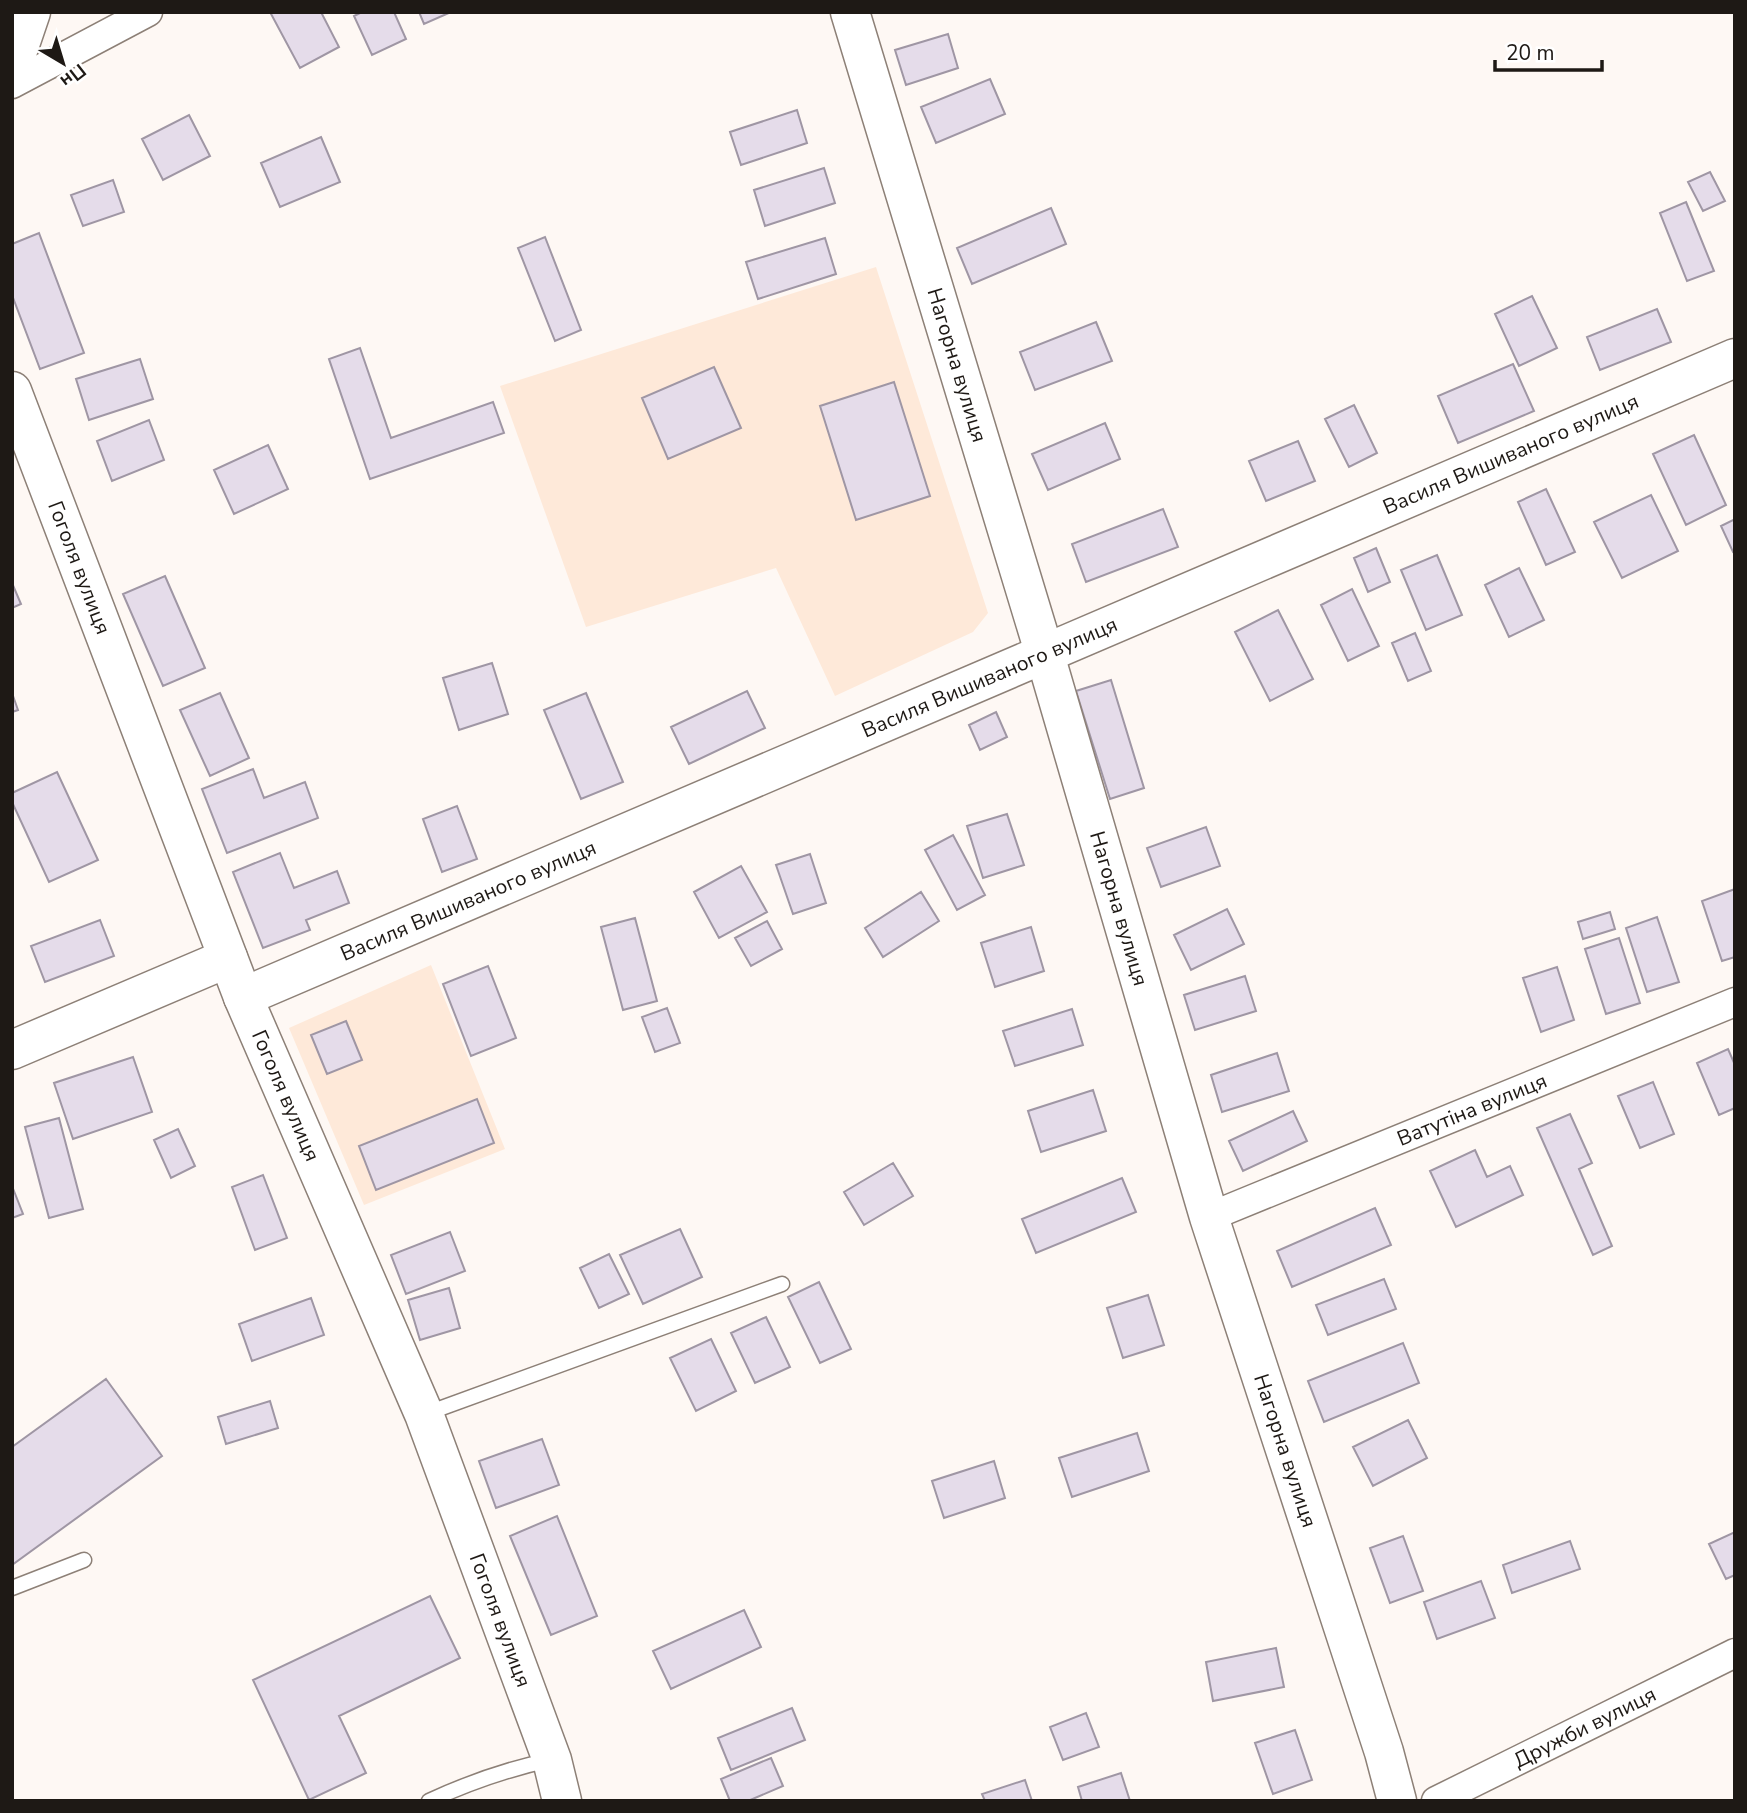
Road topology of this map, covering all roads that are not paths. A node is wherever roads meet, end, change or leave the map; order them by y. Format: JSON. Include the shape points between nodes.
{"nodes":[{"id":1,"x":31,"y":12,"type":"edge"},
{"id":2,"x":148,"y":12,"type":"edge"},
{"id":3,"x":850,"y":12,"type":"edge"},
{"id":4,"x":12,"y":68,"type":"edge"},
{"id":5,"x":12,"y":84,"type":"edge"},
{"id":6,"x":1735,"y":358,"type":"edge"},
{"id":7,"x":12,"y":391,"type":"edge"},
{"id":8,"x":1045,"y":655,"type":"junction"},
{"id":9,"x":228,"y":958,"type":"junction"},
{"id":10,"x":243,"y":997,"type":"junction"},
{"id":11,"x":1735,"y":1002,"type":"edge"},
{"id":12,"x":12,"y":1050,"type":"edge"},
{"id":13,"x":1209,"y":1217,"type":"junction"},
{"id":14,"x":782,"y":1284,"type":"dead end"},
{"id":15,"x":424,"y":1414,"type":"junction"},
{"id":16,"x":84,"y":1560,"type":"dead end"},
{"id":17,"x":12,"y":1588,"type":"edge"},
{"id":18,"x":1735,"y":1653,"type":"edge"},
{"id":19,"x":552,"y":1759,"type":"junction"},
{"id":20,"x":429,"y":1801,"type":"edge"},
{"id":21,"x":562,"y":1801,"type":"edge"},
{"id":22,"x":1397,"y":1801,"type":"edge"},
{"id":23,"x":1436,"y":1801,"type":"edge"}],
"edges":[{"from":1,"to":4,"type":"main road"},
{"from":2,"to":5,"type":"street"},
{"from":3,"to":8,"type":"main road","name":"Нагорна вулиця"},
{"from":6,"to":8,"type":"main road","name":"Василя Вишиваного вулиця"},
{"from":7,"to":9,"type":"main road","name":"Гоголя вулиця"},
{"from":8,"to":10,"type":"main road","name":"Василя Вишиваного вулиця"},
{"from":8,"to":13,"type":"main road","name":"Нагорна вулиця"},
{"from":9,"to":10,"type":"main road","name":"Гоголя вулиця"},
{"from":9,"to":12,"type":"main road"},
{"from":10,"to":15,"type":"main road","name":"Гоголя вулиця"},
{"from":11,"to":13,"type":"street","name":"Ватутіна вулиця"},
{"from":13,"to":22,"type":"main road","name":"Нагорна вулиця"},
{"from":14,"to":15,"type":"lane"},
{"from":15,"to":19,"type":"main road","name":"Гоголя вулиця"},
{"from":16,"to":17,"type":"lane"},
{"from":18,"to":23,"type":"street","name":"Дружби вулиця"},
{"from":19,"to":20,"type":"lane","via":[[466,1784]]},
{"from":19,"to":21,"type":"main road","name":"Гоголя вулиця"}]}
